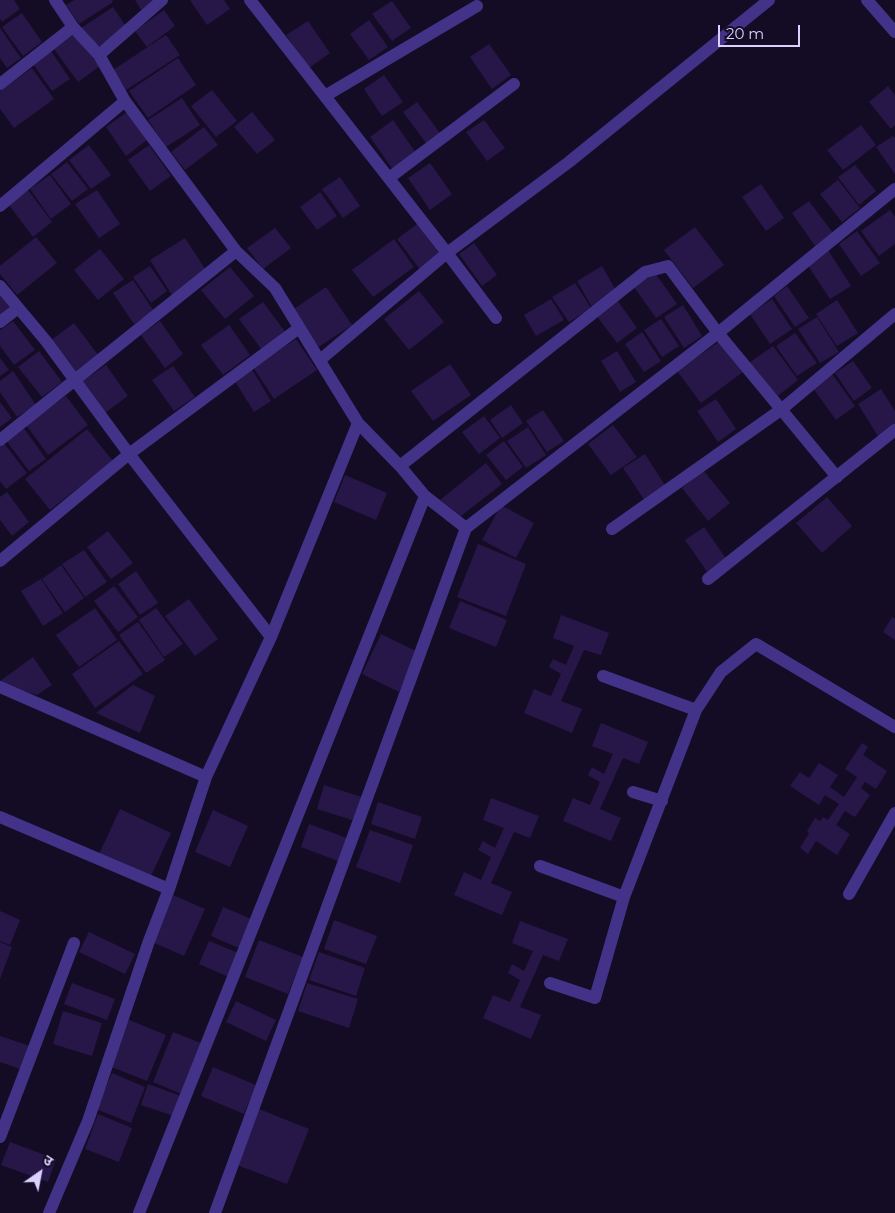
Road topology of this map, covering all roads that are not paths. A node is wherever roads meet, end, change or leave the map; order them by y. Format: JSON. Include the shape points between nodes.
{"nodes":[{"id":1,"x":55,"y":0,"type":"edge"},
{"id":2,"x":162,"y":0,"type":"edge"},
{"id":3,"x":250,"y":0,"type":"edge"},
{"id":4,"x":770,"y":0,"type":"edge"},
{"id":5,"x":867,"y":0,"type":"edge"},
{"id":6,"x":477,"y":6,"type":"dead end"},
{"id":7,"x":73,"y":27,"type":"junction"},
{"id":8,"x":895,"y":32,"type":"edge"},
{"id":9,"x":99,"y":54,"type":"junction"},
{"id":10,"x":0,"y":84,"type":"edge"},
{"id":11,"x":514,"y":84,"type":"dead end"},
{"id":12,"x":325,"y":96,"type":"junction"},
{"id":13,"x":124,"y":101,"type":"junction"},
{"id":14,"x":389,"y":178,"type":"junction"},
{"id":15,"x":895,"y":189,"type":"edge"},
{"id":16,"x":0,"y":206,"type":"edge"},
{"id":17,"x":236,"y":251,"type":"junction"},
{"id":18,"x":447,"y":253,"type":"junction"},
{"id":19,"x":0,"y":286,"type":"edge"},
{"id":20,"x":18,"y":308,"type":"junction"},
{"id":21,"x":895,"y":314,"type":"edge"},
{"id":22,"x":496,"y":318,"type":"dead end"},
{"id":23,"x":0,"y":322,"type":"edge"},
{"id":24,"x":299,"y":328,"type":"junction"},
{"id":25,"x":718,"y":333,"type":"junction"},
{"id":26,"x":320,"y":360,"type":"junction"},
{"id":27,"x":75,"y":381,"type":"junction"},
{"id":28,"x":782,"y":409,"type":"junction"},
{"id":29,"x":358,"y":423,"type":"junction"},
{"id":30,"x":895,"y":430,"type":"edge"},
{"id":31,"x":0,"y":440,"type":"edge"},
{"id":32,"x":130,"y":454,"type":"junction"},
{"id":33,"x":400,"y":466,"type":"junction"},
{"id":34,"x":837,"y":477,"type":"junction"},
{"id":35,"x":425,"y":496,"type":"junction"},
{"id":36,"x":466,"y":528,"type":"junction"},
{"id":37,"x":612,"y":529,"type":"dead end"},
{"id":38,"x":0,"y":561,"type":"edge"},
{"id":39,"x":708,"y":579,"type":"dead end"},
{"id":40,"x":271,"y":638,"type":"junction"},
{"id":41,"x":603,"y":676,"type":"dead end"},
{"id":42,"x":0,"y":687,"type":"edge"},
{"id":43,"x":696,"y":710,"type":"junction"},
{"id":44,"x":895,"y":727,"type":"edge"},
{"id":45,"x":206,"y":777,"type":"junction"},
{"id":46,"x":633,"y":792,"type":"dead end"},
{"id":47,"x":662,"y":801,"type":"junction"},
{"id":48,"x":895,"y":813,"type":"edge"},
{"id":49,"x":1,"y":820,"type":"edge"},
{"id":50,"x":540,"y":866,"type":"dead end"},
{"id":51,"x":169,"y":889,"type":"junction"},
{"id":52,"x":848,"y":894,"type":"dead end"},
{"id":53,"x":624,"y":897,"type":"junction"},
{"id":54,"x":74,"y":944,"type":"dead end"},
{"id":55,"x":550,"y":983,"type":"dead end"},
{"id":56,"x":0,"y":1138,"type":"edge"},
{"id":57,"x":49,"y":1213,"type":"edge"},
{"id":58,"x":139,"y":1213,"type":"edge"},
{"id":59,"x":216,"y":1213,"type":"edge"}],
"edges":[{"from":1,"to":7,"type":"street"},
{"from":2,"to":9,"type":"street"},
{"from":3,"to":12,"type":"street"},
{"from":4,"to":18,"type":"street","via":[[569,162]]},
{"from":5,"to":8,"type":"street"},
{"from":6,"to":12,"type":"street"},
{"from":7,"to":9,"type":"street"},
{"from":7,"to":10,"type":"street"},
{"from":9,"to":13,"type":"street"},
{"from":11,"to":14,"type":"street"},
{"from":12,"to":14,"type":"street"},
{"from":13,"to":16,"type":"street"},
{"from":13,"to":17,"type":"street"},
{"from":14,"to":18,"type":"street"},
{"from":15,"to":25,"type":"street"},
{"from":17,"to":24,"type":"street","via":[[275,288]]},
{"from":17,"to":27,"type":"street"},
{"from":18,"to":22,"type":"street"},
{"from":18,"to":26,"type":"street"},
{"from":19,"to":20,"type":"street"},
{"from":20,"to":23,"type":"street"},
{"from":20,"to":27,"type":"street"},
{"from":21,"to":28,"type":"street"},
{"from":24,"to":26,"type":"street"},
{"from":24,"to":32,"type":"street"},
{"from":25,"to":28,"type":"street"},
{"from":25,"to":33,"type":"street","via":[[668,266],[645,272]]},
{"from":25,"to":36,"type":"street"},
{"from":26,"to":29,"type":"street"},
{"from":27,"to":31,"type":"street"},
{"from":27,"to":32,"type":"street"},
{"from":28,"to":34,"type":"street"},
{"from":28,"to":37,"type":"street"},
{"from":29,"to":33,"type":"street"},
{"from":29,"to":40,"type":"street"},
{"from":30,"to":34,"type":"street"},
{"from":32,"to":38,"type":"street"},
{"from":32,"to":40,"type":"street"},
{"from":33,"to":35,"type":"street"},
{"from":34,"to":39,"type":"street"},
{"from":35,"to":36,"type":"street"},
{"from":35,"to":58,"type":"street"},
{"from":36,"to":59,"type":"street"},
{"from":40,"to":45,"type":"street"},
{"from":41,"to":43,"type":"street"},
{"from":42,"to":45,"type":"street"},
{"from":43,"to":44,"type":"street","via":[[722,672],[756,644]]},
{"from":43,"to":47,"type":"street"},
{"from":45,"to":51,"type":"street"},
{"from":46,"to":47,"type":"street"},
{"from":47,"to":53,"type":"street"},
{"from":48,"to":52,"type":"street"},
{"from":49,"to":51,"type":"street"},
{"from":50,"to":53,"type":"street"},
{"from":51,"to":57,"type":"street","via":[[88,1121]]},
{"from":53,"to":55,"type":"street","via":[[595,998]]},
{"from":54,"to":56,"type":"street"}]}
